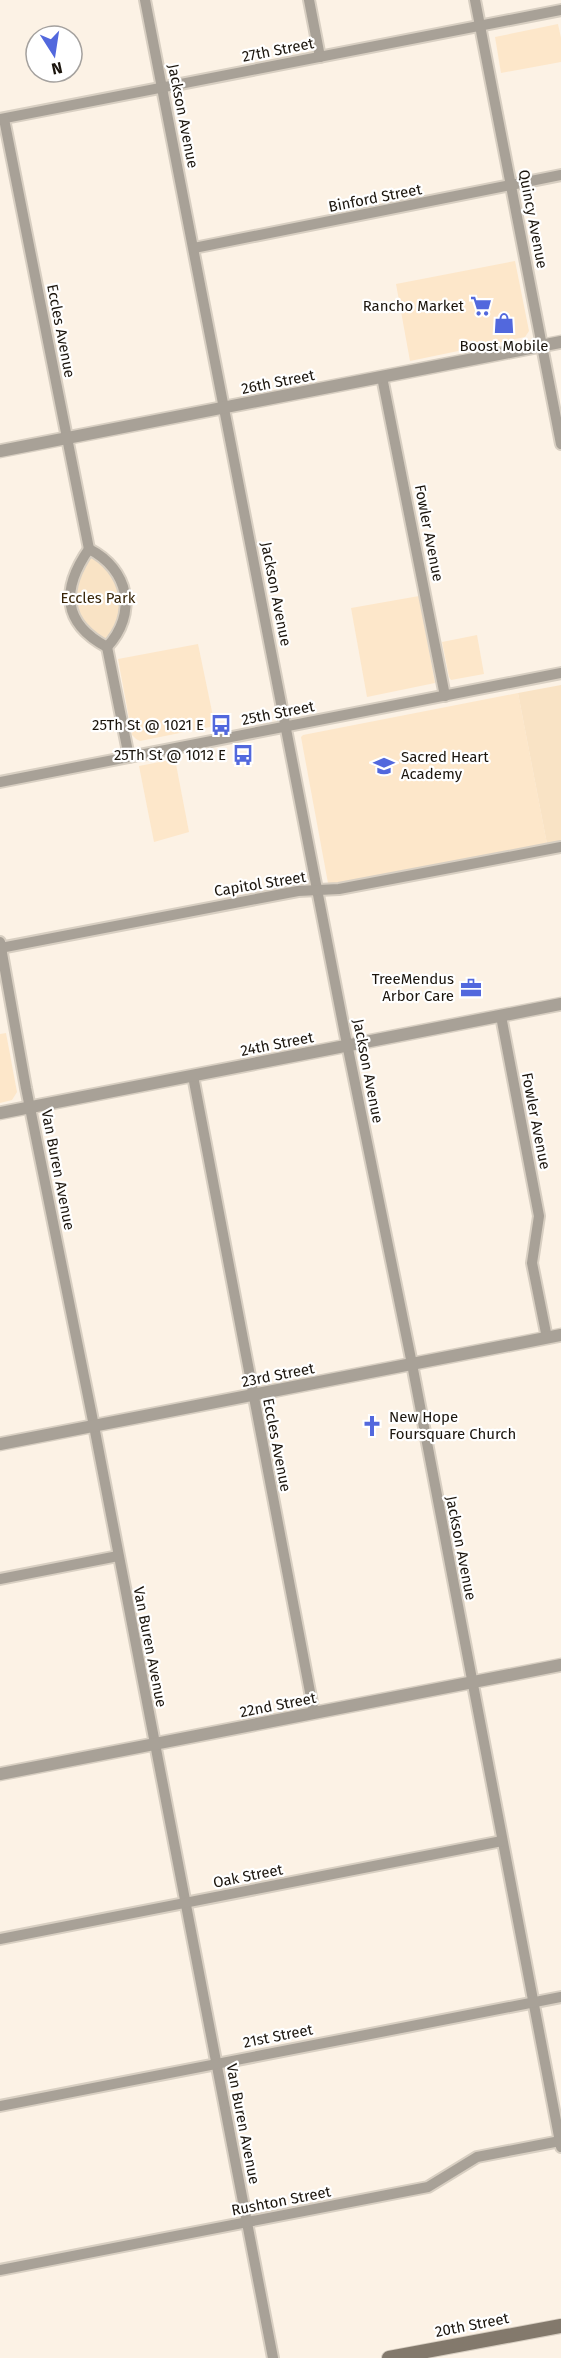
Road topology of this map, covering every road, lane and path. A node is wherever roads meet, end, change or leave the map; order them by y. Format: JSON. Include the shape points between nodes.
{"nodes":[{"id":1,"x":145,"y":0,"type":"edge"},
{"id":2,"x":309,"y":0,"type":"edge"},
{"id":3,"x":475,"y":0,"type":"edge"},
{"id":4,"x":561,"y":10,"type":"edge"},
{"id":5,"x":480,"y":26,"type":"junction"},
{"id":6,"x":320,"y":57,"type":"junction"},
{"id":7,"x":163,"y":88,"type":"junction"},
{"id":8,"x":2,"y":119,"type":"edge"},
{"id":9,"x":561,"y":175,"type":"edge"},
{"id":10,"x":511,"y":185,"type":"junction"},
{"id":11,"x":194,"y":248,"type":"junction"},
{"id":12,"x":561,"y":342,"type":"edge"},
{"id":13,"x":542,"y":346,"type":"junction"},
{"id":14,"x":382,"y":376,"type":"junction"},
{"id":15,"x":225,"y":407,"type":"junction"},
{"id":16,"x":67,"y":438,"type":"junction"},
{"id":17,"x":561,"y":444,"type":"edge"},
{"id":18,"x":0,"y":451,"type":"edge"},
{"id":19,"x":88,"y":549,"type":"junction"},
{"id":20,"x":107,"y":647,"type":"junction"},
{"id":21,"x":561,"y":673,"type":"edge"},
{"id":22,"x":445,"y":696,"type":"junction"},
{"id":23,"x":285,"y":727,"type":"junction"},
{"id":24,"x":129,"y":757,"type":"junction"},
{"id":25,"x":0,"y":782,"type":"edge"},
{"id":26,"x":561,"y":847,"type":"edge"},
{"id":27,"x":317,"y":891,"type":"junction"},
{"id":28,"x":0,"y":946,"type":"edge"},
{"id":29,"x":561,"y":1004,"type":"edge"},
{"id":30,"x":501,"y":1016,"type":"junction"},
{"id":31,"x":347,"y":1045,"type":"junction"},
{"id":32,"x":193,"y":1076,"type":"junction"},
{"id":33,"x":30,"y":1107,"type":"junction"},
{"id":34,"x":0,"y":1113,"type":"edge"},
{"id":35,"x":561,"y":1335,"type":"edge"},
{"id":36,"x":547,"y":1338,"type":"junction"},
{"id":37,"x":412,"y":1364,"type":"junction"},
{"id":38,"x":252,"y":1395,"type":"junction"},
{"id":39,"x":94,"y":1426,"type":"junction"},
{"id":40,"x":0,"y":1444,"type":"edge"},
{"id":41,"x":118,"y":1556,"type":"junction"},
{"id":42,"x":0,"y":1579,"type":"edge"},
{"id":43,"x":561,"y":1665,"type":"edge"},
{"id":44,"x":472,"y":1683,"type":"junction"},
{"id":45,"x":314,"y":1713,"type":"junction"},
{"id":46,"x":154,"y":1744,"type":"junction"},
{"id":47,"x":0,"y":1774,"type":"edge"},
{"id":48,"x":502,"y":1841,"type":"junction"},
{"id":49,"x":185,"y":1904,"type":"junction"},
{"id":50,"x":0,"y":1939,"type":"edge"},
{"id":51,"x":561,"y":1997,"type":"edge"},
{"id":52,"x":533,"y":2003,"type":"junction"},
{"id":53,"x":216,"y":2064,"type":"junction"},
{"id":54,"x":0,"y":2106,"type":"edge"},
{"id":55,"x":560,"y":2138,"type":"edge"},
{"id":56,"x":247,"y":2223,"type":"junction"},
{"id":57,"x":0,"y":2270,"type":"edge"},
{"id":58,"x":561,"y":2326,"type":"edge"},
{"id":59,"x":438,"y":2353,"type":"edge"},
{"id":60,"x":273,"y":2358,"type":"edge"},
{"id":61,"x":389,"y":2358,"type":"edge"}],
"edges":[{"from":1,"to":7,"type":"street","name":"Jackson Avenue"},
{"from":2,"to":6,"type":"street"},
{"from":3,"to":5,"type":"street","name":"Quincy Avenue"},
{"from":4,"to":5,"type":"street","name":"27th Street"},
{"from":5,"to":6,"type":"street","name":"27th Street"},
{"from":5,"to":10,"type":"street","name":"Quincy Avenue"},
{"from":6,"to":7,"type":"street","name":"27th Street"},
{"from":7,"to":8,"type":"street","name":"27th Street"},
{"from":7,"to":11,"type":"street","name":"Jackson Avenue"},
{"from":8,"to":16,"type":"street","name":"Eccles Avenue"},
{"from":9,"to":10,"type":"street","name":"Binford Street"},
{"from":10,"to":11,"type":"street","name":"Binford Street"},
{"from":10,"to":13,"type":"street","name":"Quincy Avenue"},
{"from":11,"to":15,"type":"street","name":"Jackson Avenue"},
{"from":12,"to":13,"type":"street","name":"26th Street"},
{"from":13,"to":14,"type":"street","name":"26th Street"},
{"from":13,"to":17,"type":"street","name":"Quincy Avenue"},
{"from":14,"to":15,"type":"street","name":"26th Street"},
{"from":14,"to":22,"type":"street","name":"Fowler Avenue"},
{"from":15,"to":16,"type":"street","name":"26th Street"},
{"from":15,"to":23,"type":"street","name":"Jackson Avenue"},
{"from":16,"to":18,"type":"street","name":"26th Street"},
{"from":16,"to":19,"type":"street","name":"Eccles Avenue"},
{"from":19,"to":20,"type":"street","via":[[73,577],[70,598],[79,627]]},
{"from":19,"to":20,"type":"street","via":[[101,555],[124,588],[123,620],[116,638]]},
{"from":20,"to":24,"type":"street"},
{"from":21,"to":22,"type":"street","name":"25th Street"},
{"from":22,"to":23,"type":"street","name":"25th Street"},
{"from":23,"to":24,"type":"street","name":"25th Street"},
{"from":23,"to":27,"type":"street","name":"Jackson Avenue"},
{"from":24,"to":25,"type":"street","name":"25th Street"},
{"from":26,"to":27,"type":"street","name":"Capitol Street"},
{"from":27,"to":28,"type":"street","name":"Capitol Street","via":[[298,891]]},
{"from":27,"to":31,"type":"street","name":"Jackson Avenue"},
{"from":28,"to":33,"type":"street","name":"Van Buren Avenue"},
{"from":29,"to":30,"type":"street","name":"24th Street"},
{"from":30,"to":31,"type":"street","name":"24th Street"},
{"from":30,"to":36,"type":"street","name":"Fowler Avenue","via":[[539,1216],[532,1263]]},
{"from":31,"to":32,"type":"street","name":"24th Street"},
{"from":31,"to":37,"type":"street","name":"Jackson Avenue"},
{"from":32,"to":33,"type":"street","name":"24th Street"},
{"from":32,"to":38,"type":"street","name":"Eccles Avenue"},
{"from":33,"to":34,"type":"street","name":"24th Street"},
{"from":33,"to":39,"type":"street","name":"Van Buren Avenue"},
{"from":35,"to":36,"type":"street","name":"23rd Street"},
{"from":36,"to":37,"type":"street","name":"23rd Street"},
{"from":37,"to":38,"type":"street","name":"23rd Street"},
{"from":37,"to":44,"type":"street","name":"Jackson Avenue"},
{"from":38,"to":39,"type":"street","name":"23rd Street"},
{"from":38,"to":45,"type":"street","name":"Eccles Avenue"},
{"from":39,"to":40,"type":"street","name":"23rd Street"},
{"from":39,"to":41,"type":"street","name":"Van Buren Avenue"},
{"from":41,"to":42,"type":"street"},
{"from":41,"to":46,"type":"street","name":"Van Buren Avenue"},
{"from":43,"to":44,"type":"street","name":"22nd Street"},
{"from":44,"to":45,"type":"street","name":"22nd Street"},
{"from":44,"to":48,"type":"street","name":"Jackson Avenue"},
{"from":45,"to":46,"type":"street","name":"22nd Street"},
{"from":46,"to":47,"type":"street","name":"22nd Street"},
{"from":46,"to":49,"type":"street","name":"Van Buren Avenue"},
{"from":48,"to":49,"type":"street","name":"Oak Street"},
{"from":48,"to":52,"type":"street","name":"Jackson Avenue"},
{"from":49,"to":50,"type":"street","name":"Oak Street"},
{"from":49,"to":53,"type":"street","name":"Van Buren Avenue"},
{"from":51,"to":52,"type":"street","name":"21st Street"},
{"from":52,"to":53,"type":"street","name":"21st Street"},
{"from":52,"to":55,"type":"street","name":"Jackson Avenue"},
{"from":53,"to":54,"type":"street","name":"21st Street"},
{"from":53,"to":56,"type":"street","name":"Van Buren Avenue"},
{"from":55,"to":56,"type":"street","name":"Rushton Street","via":[[477,2157],[428,2187]]},
{"from":56,"to":57,"type":"street","name":"Rushton Street"},
{"from":56,"to":60,"type":"street","name":"Van Buren Avenue"},
{"from":58,"to":59,"type":"main road","name":"20th Street"},
{"from":59,"to":61,"type":"main road","name":"20th Street"}]}
